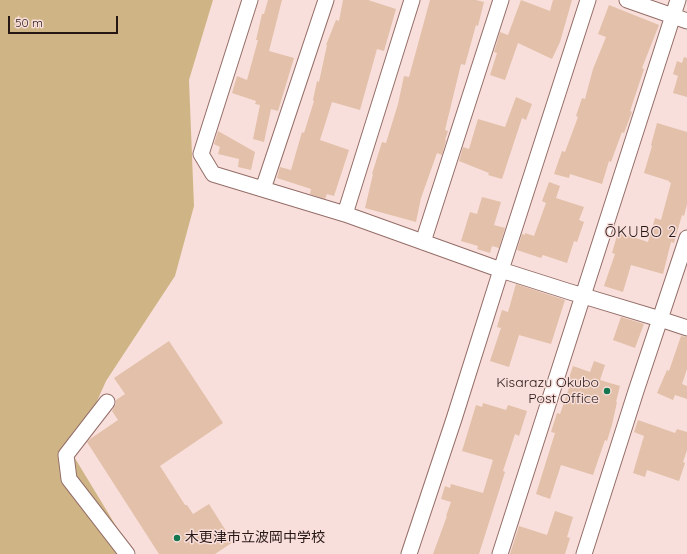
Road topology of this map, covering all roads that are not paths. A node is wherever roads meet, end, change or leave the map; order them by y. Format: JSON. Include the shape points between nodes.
{"nodes":[{"id":1,"x":250,"y":0,"type":"edge"},
{"id":2,"x":326,"y":0,"type":"edge"},
{"id":3,"x":412,"y":0,"type":"edge"},
{"id":4,"x":501,"y":0,"type":"edge"},
{"id":5,"x":588,"y":0,"type":"edge"},
{"id":6,"x":627,"y":0,"type":"edge"},
{"id":7,"x":678,"y":0,"type":"edge"},
{"id":8,"x":680,"y":19,"type":"edge"},
{"id":9,"x":263,"y":189,"type":"junction"},
{"id":10,"x":345,"y":214,"type":"junction"},
{"id":11,"x":687,"y":238,"type":"edge"},
{"id":12,"x":423,"y":242,"type":"junction"},
{"id":13,"x":500,"y":270,"type":"junction"},
{"id":14,"x":583,"y":296,"type":"junction"},
{"id":15,"x":660,"y":319,"type":"junction"},
{"id":16,"x":687,"y":328,"type":"edge"},
{"id":17,"x":107,"y":402,"type":"dead end"},
{"id":18,"x":127,"y":554,"type":"edge"},
{"id":19,"x":409,"y":554,"type":"edge"},
{"id":20,"x":500,"y":554,"type":"edge"},
{"id":21,"x":584,"y":554,"type":"edge"}],
"edges":[{"from":1,"to":9,"type":"street","via":[[202,154],[213,174]]},
{"from":2,"to":9,"type":"street"},
{"from":3,"to":10,"type":"street"},
{"from":4,"to":12,"type":"street"},
{"from":5,"to":13,"type":"street"},
{"from":6,"to":8,"type":"street"},
{"from":7,"to":8,"type":"street"},
{"from":8,"to":14,"type":"street"},
{"from":9,"to":10,"type":"street"},
{"from":10,"to":12,"type":"street"},
{"from":11,"to":15,"type":"street"},
{"from":12,"to":13,"type":"street"},
{"from":13,"to":14,"type":"street"},
{"from":13,"to":19,"type":"street"},
{"from":14,"to":15,"type":"street"},
{"from":14,"to":20,"type":"street"},
{"from":15,"to":16,"type":"street"},
{"from":15,"to":21,"type":"street"},
{"from":17,"to":18,"type":"street","via":[[66,455],[69,480]]}]}
